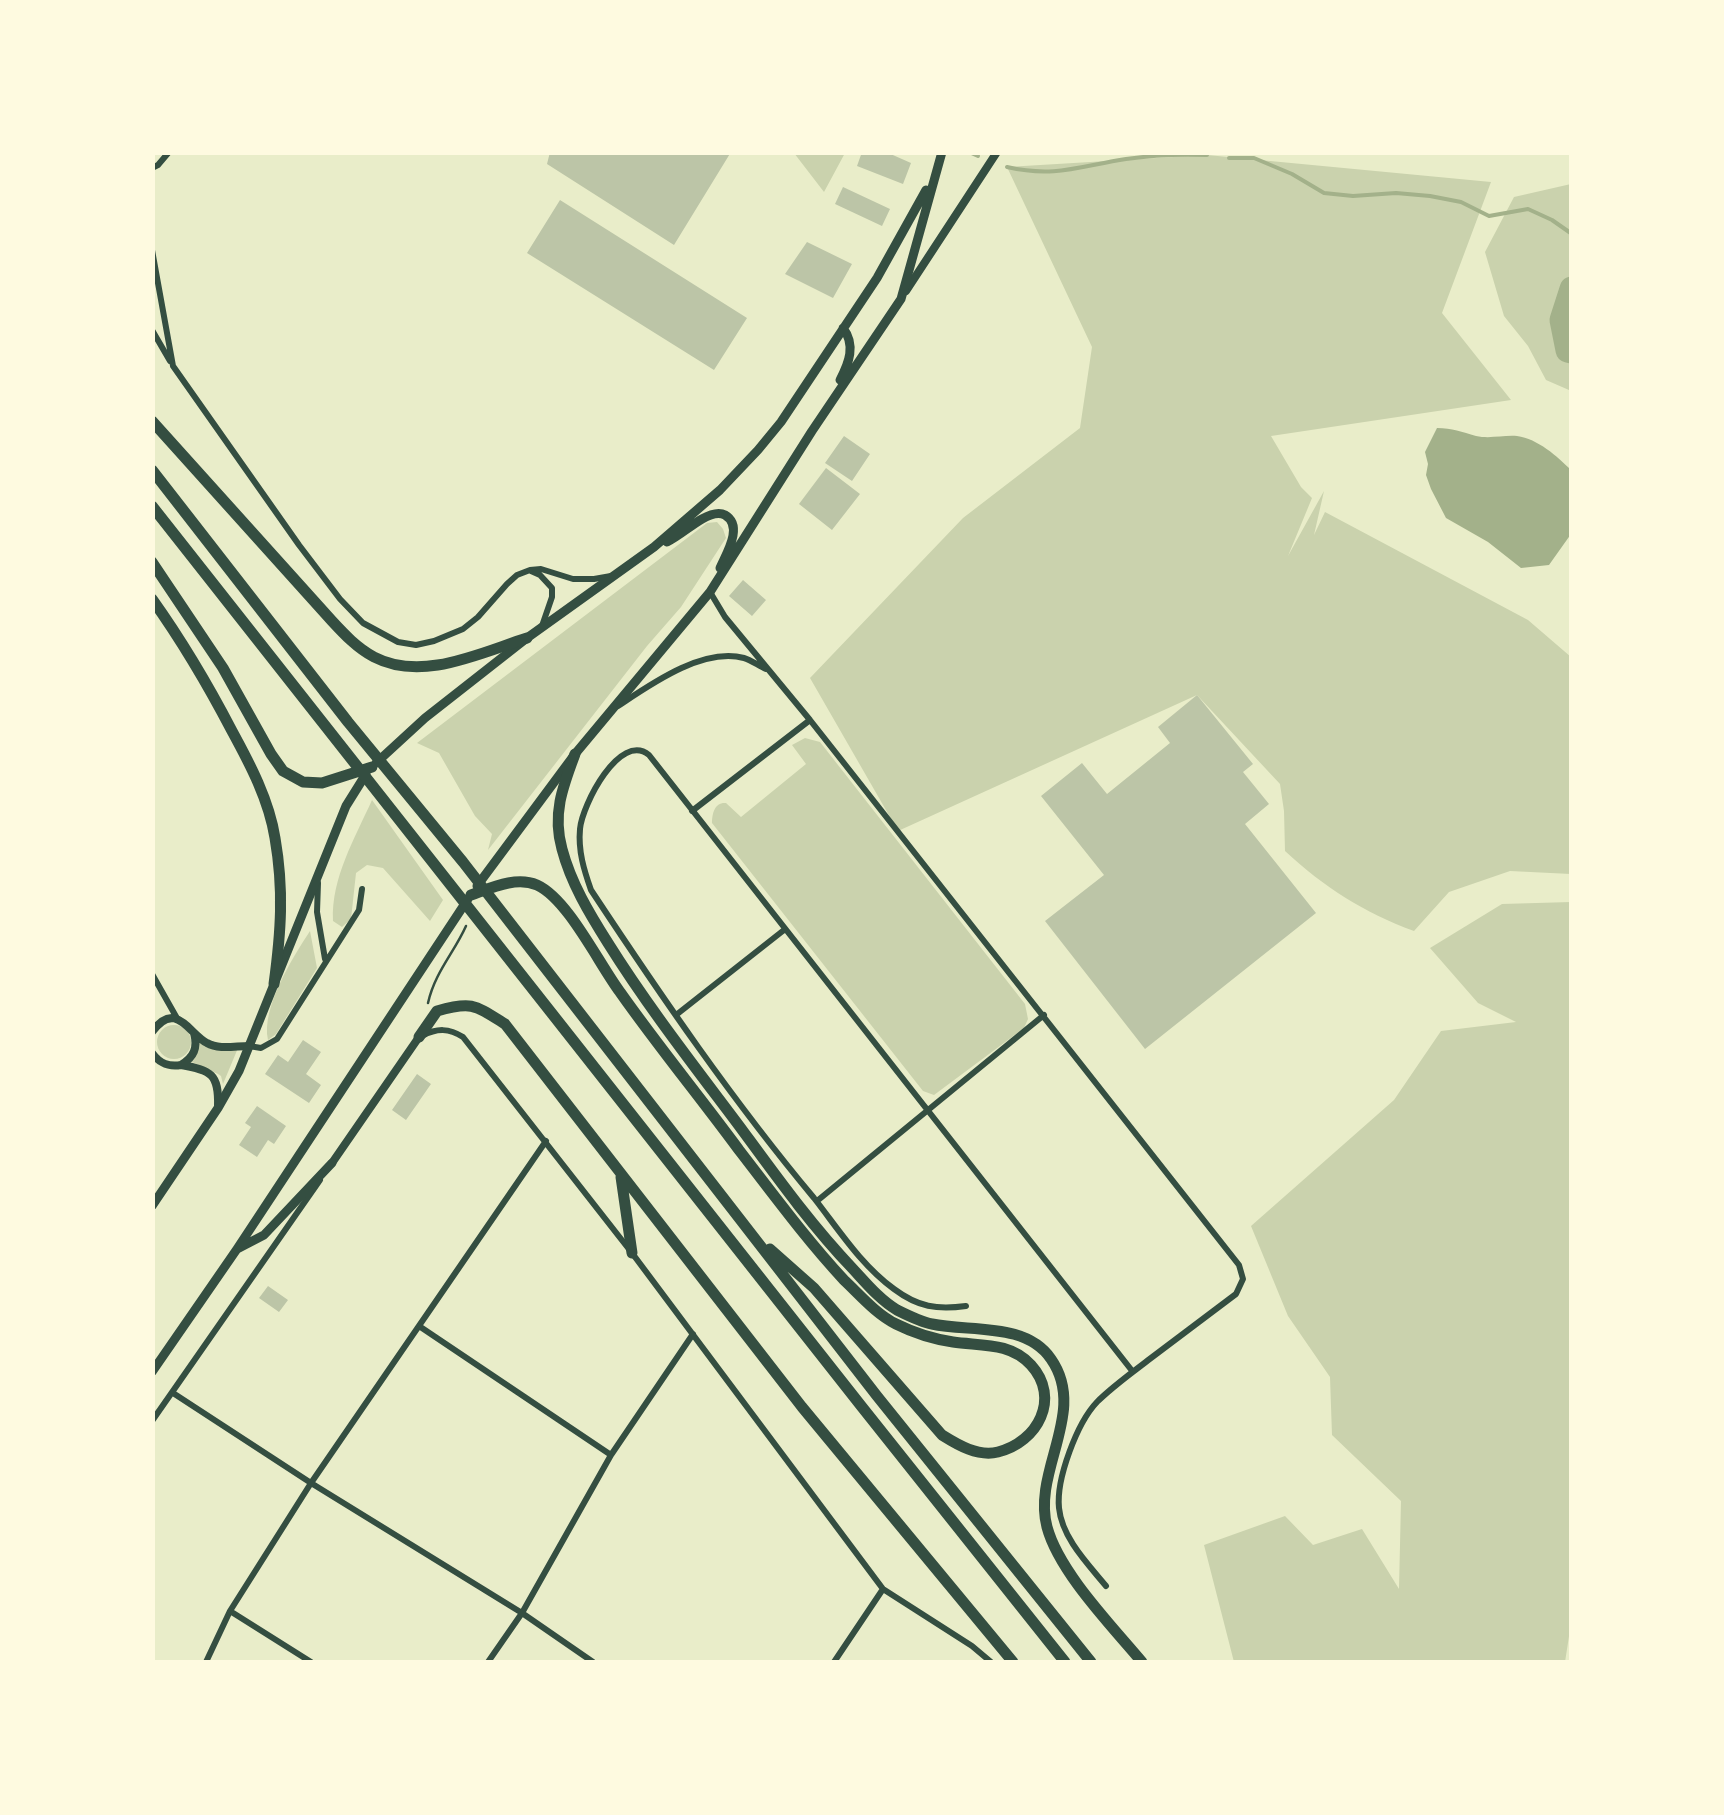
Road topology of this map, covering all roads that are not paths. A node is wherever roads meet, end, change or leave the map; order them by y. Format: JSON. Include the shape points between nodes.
{"nodes":[{"id":1,"x":168,"y":152,"type":"edge"},
{"id":2,"x":942,"y":152,"type":"edge"},
{"id":3,"x":997,"y":152,"type":"edge"},
{"id":4,"x":152,"y":168,"type":"edge"},
{"id":5,"x":935,"y":174,"type":"junction"},
{"id":6,"x":152,"y":250,"type":"edge"},
{"id":7,"x":900,"y":299,"type":"junction"},
{"id":8,"x":844,"y":328,"type":"junction"},
{"id":9,"x":152,"y":330,"type":"edge"},
{"id":10,"x":173,"y":366,"type":"junction"},
{"id":11,"x":152,"y":421,"type":"edge"},
{"id":12,"x":812,"y":431,"type":"junction"},
{"id":13,"x":152,"y":470,"type":"edge"},
{"id":14,"x":152,"y":506,"type":"edge"},
{"id":15,"x":654,"y":547,"type":"junction"},
{"id":16,"x":152,"y":562,"type":"edge"},
{"id":17,"x":530,"y":570,"type":"junction"},
{"id":18,"x":614,"y":576,"type":"junction"},
{"id":19,"x":713,"y":588,"type":"junction"},
{"id":20,"x":152,"y":598,"type":"edge"},
{"id":21,"x":542,"y":626,"type":"junction"},
{"id":22,"x":527,"y":638,"type":"junction"},
{"id":23,"x":772,"y":672,"type":"junction"},
{"id":24,"x":611,"y":711,"type":"junction"},
{"id":25,"x":810,"y":720,"type":"junction"},
{"id":26,"x":575,"y":754,"type":"junction"},
{"id":27,"x":372,"y":766,"type":"junction"},
{"id":28,"x":692,"y":811,"type":"junction"},
{"id":29,"x":318,"y":876,"type":"junction"},
{"id":30,"x":362,"y":889,"type":"dead end"},
{"id":31,"x":470,"y":894,"type":"junction"},
{"id":32,"x":784,"y":930,"type":"junction"},
{"id":33,"x":326,"y":962,"type":"junction"},
{"id":34,"x":152,"y":974,"type":"edge"},
{"id":35,"x":274,"y":984,"type":"junction"},
{"id":36,"x":676,"y":1015,"type":"junction"},
{"id":37,"x":1044,"y":1015,"type":"junction"},
{"id":38,"x":178,"y":1020,"type":"junction"},
{"id":39,"x":154,"y":1026,"type":"edge"},
{"id":40,"x":194,"y":1033,"type":"junction"},
{"id":41,"x":420,"y":1037,"type":"junction"},
{"id":42,"x":249,"y":1046,"type":"junction"},
{"id":43,"x":152,"y":1053,"type":"edge"},
{"id":44,"x":152,"y":1061,"type":"edge"},
{"id":45,"x":165,"y":1064,"type":"junction"},
{"id":46,"x":181,"y":1064,"type":"junction"},
{"id":47,"x":218,"y":1108,"type":"junction"},
{"id":48,"x":928,"y":1110,"type":"junction"},
{"id":49,"x":546,"y":1142,"type":"junction"},
{"id":50,"x":332,"y":1164,"type":"junction"},
{"id":51,"x":620,"y":1173,"type":"junction"},
{"id":52,"x":816,"y":1202,"type":"junction"},
{"id":53,"x":152,"y":1206,"type":"edge"},
{"id":54,"x":748,"y":1229,"type":"junction"},
{"id":55,"x":237,"y":1249,"type":"junction"},
{"id":56,"x":632,"y":1253,"type":"junction"},
{"id":57,"x":966,"y":1306,"type":"dead end"},
{"id":58,"x":419,"y":1326,"type":"junction"},
{"id":59,"x":693,"y":1334,"type":"junction"},
{"id":60,"x":152,"y":1372,"type":"edge"},
{"id":61,"x":1133,"y":1372,"type":"junction"},
{"id":62,"x":173,"y":1393,"type":"junction"},
{"id":63,"x":152,"y":1422,"type":"edge"},
{"id":64,"x":611,"y":1455,"type":"junction"},
{"id":65,"x":312,"y":1482,"type":"junction"},
{"id":66,"x":1106,"y":1586,"type":"dead end"},
{"id":67,"x":883,"y":1589,"type":"junction"},
{"id":68,"x":230,"y":1611,"type":"junction"},
{"id":69,"x":522,"y":1612,"type":"junction"},
{"id":70,"x":206,"y":1662,"type":"edge"},
{"id":71,"x":311,"y":1662,"type":"edge"},
{"id":72,"x":488,"y":1662,"type":"edge"},
{"id":73,"x":593,"y":1662,"type":"edge"},
{"id":74,"x":834,"y":1662,"type":"edge"},
{"id":75,"x":991,"y":1662,"type":"edge"},
{"id":76,"x":1012,"y":1662,"type":"edge"},
{"id":77,"x":1065,"y":1662,"type":"edge"},
{"id":78,"x":1091,"y":1662,"type":"edge"},
{"id":79,"x":1142,"y":1662,"type":"edge"}],
"edges":[{"from":1,"to":4,"type":"street"},
{"from":2,"to":5,"type":"main road"},
{"from":3,"to":7,"type":"street"},
{"from":5,"to":7,"type":"main road"},
{"from":5,"to":8,"type":"main road"},
{"from":6,"to":10,"type":"street"},
{"from":7,"to":12,"type":"main road"},
{"from":8,"to":12,"type":"main road","via":[[851,353]]},
{"from":8,"to":15,"type":"main road","via":[[758,450]]},
{"from":9,"to":10,"type":"street"},
{"from":10,"to":17,"type":"street","via":[[340,599],[380,634],[416,645],[450,636]]},
{"from":11,"to":22,"type":"highway","via":[[350,640],[372,656],[413,668]]},
{"from":12,"to":19,"type":"main road"},
{"from":13,"to":54,"type":"highway"},
{"from":14,"to":77,"type":"highway"},
{"from":15,"to":18,"type":"main road"},
{"from":15,"to":19,"type":"main road","via":[[722,513],[734,529]]},
{"from":16,"to":27,"type":"highway","via":[[283,771],[303,782],[322,782]]},
{"from":17,"to":18,"type":"street","via":[[574,579]]},
{"from":17,"to":21,"type":"street","via":[[552,588]]},
{"from":18,"to":21,"type":"main road"},
{"from":19,"to":23,"type":"street","via":[[725,617]]},
{"from":19,"to":24,"type":"main road"},
{"from":20,"to":35,"type":"highway","via":[[200,672],[263,795],[280,882]]},
{"from":21,"to":22,"type":"main road"},
{"from":22,"to":27,"type":"main road"},
{"from":23,"to":24,"type":"street","via":[[743,658],[718,656],[648,685]]},
{"from":23,"to":25,"type":"street"},
{"from":24,"to":26,"type":"main road"},
{"from":25,"to":28,"type":"street"},
{"from":25,"to":37,"type":"street"},
{"from":26,"to":31,"type":"main road"},
{"from":26,"to":79,"type":"highway","via":[[560,792],[557,826],[570,876],[631,980],[803,1212],[896,1309],[928,1324],[1010,1332],[1051,1358],[1062,1381],[1065,1414],[1044,1496],[1046,1526],[1082,1590]]},
{"from":27,"to":29,"type":"main road","via":[[346,806]]},
{"from":28,"to":32,"type":"street"},
{"from":28,"to":36,"type":"street","via":[[649,755],[635,749],[598,781],[580,827],[591,890]]},
{"from":29,"to":33,"type":"street"},
{"from":29,"to":35,"type":"main road"},
{"from":30,"to":33,"type":"street","via":[[359,910]]},
{"from":31,"to":54,"type":"highway","via":[[517,882],[536,884],[552,896],[818,1252],[891,1322],[922,1336],[997,1345],[1031,1364],[1045,1393],[1038,1426],[997,1453],[958,1445],[814,1288]]},
{"from":31,"to":55,"type":"main road"},
{"from":32,"to":36,"type":"street"},
{"from":32,"to":48,"type":"street"},
{"from":33,"to":42,"type":"street","via":[[277,1039]]},
{"from":34,"to":38,"type":"street"},
{"from":35,"to":42,"type":"main road"},
{"from":36,"to":52,"type":"street"},
{"from":37,"to":48,"type":"street"},
{"from":37,"to":61,"type":"street","via":[[1243,1279],[1236,1294]]},
{"from":38,"to":39,"type":"street"},
{"from":38,"to":40,"type":"street"},
{"from":40,"to":42,"type":"street","via":[[220,1047]]},
{"from":40,"to":46,"type":"street","via":[[194,1054]]},
{"from":41,"to":49,"type":"street","via":[[441,1029],[463,1037]]},
{"from":41,"to":50,"type":"street"},
{"from":41,"to":51,"type":"highway","via":[[437,1011],[462,1004],[505,1024]]},
{"from":42,"to":47,"type":"main road"},
{"from":43,"to":45,"type":"street"},
{"from":44,"to":45,"type":"street"},
{"from":45,"to":46,"type":"street"},
{"from":46,"to":47,"type":"street","via":[[215,1078]]},
{"from":47,"to":53,"type":"main road"},
{"from":48,"to":52,"type":"street"},
{"from":48,"to":61,"type":"street"},
{"from":49,"to":56,"type":"street"},
{"from":49,"to":58,"type":"street"},
{"from":50,"to":55,"type":"main road","via":[[264,1235]]},
{"from":50,"to":62,"type":"street"},
{"from":51,"to":56,"type":"highway"},
{"from":51,"to":76,"type":"highway"},
{"from":52,"to":57,"type":"street","via":[[898,1292],[942,1309]]},
{"from":54,"to":78,"type":"highway"},
{"from":55,"to":60,"type":"main road"},
{"from":56,"to":59,"type":"street"},
{"from":58,"to":64,"type":"street"},
{"from":58,"to":65,"type":"street"},
{"from":59,"to":64,"type":"street"},
{"from":59,"to":67,"type":"street"},
{"from":61,"to":66,"type":"street","via":[[1086,1418],[1062,1476],[1059,1508],[1066,1529]]},
{"from":62,"to":63,"type":"street"},
{"from":62,"to":65,"type":"street"},
{"from":64,"to":69,"type":"street"},
{"from":65,"to":68,"type":"street"},
{"from":65,"to":69,"type":"street"},
{"from":67,"to":74,"type":"street"},
{"from":67,"to":75,"type":"street"},
{"from":68,"to":70,"type":"street"},
{"from":68,"to":71,"type":"street"},
{"from":69,"to":72,"type":"street"},
{"from":69,"to":73,"type":"street"}]}
